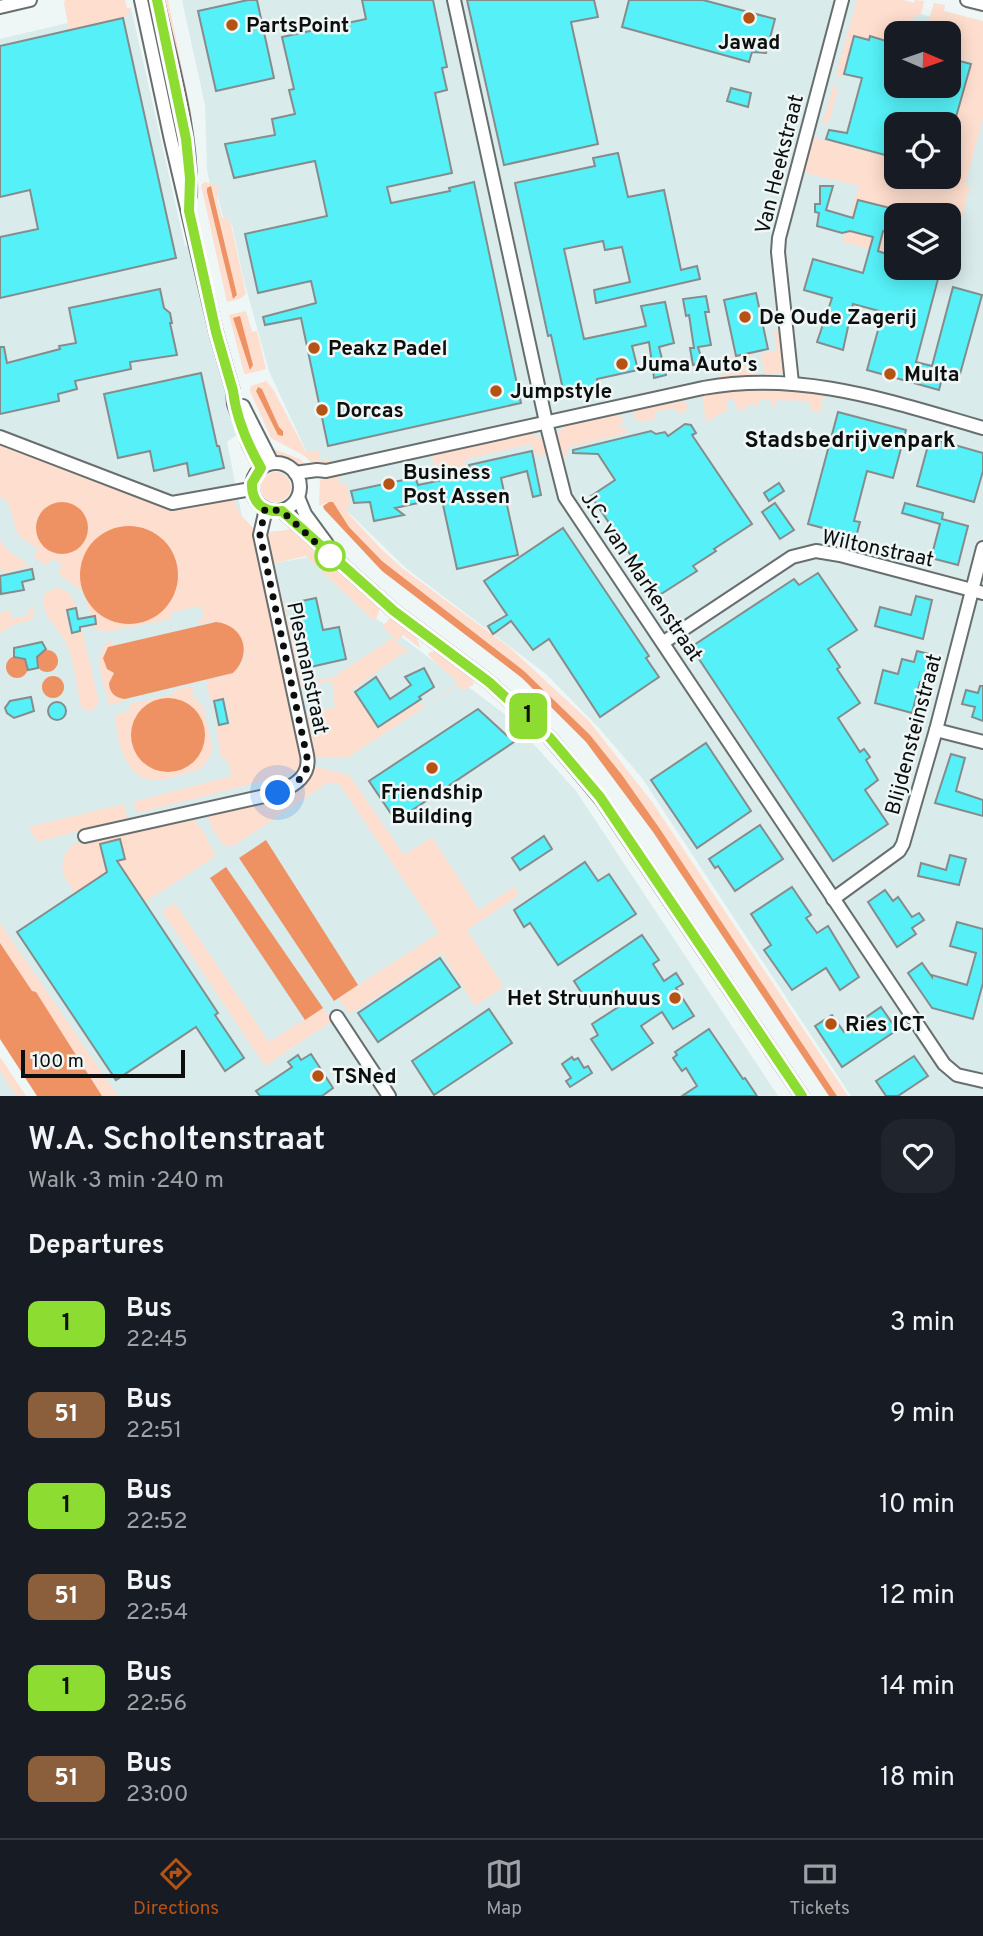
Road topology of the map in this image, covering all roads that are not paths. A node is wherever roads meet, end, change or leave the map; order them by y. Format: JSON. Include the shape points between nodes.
{"nodes":[{"id":1,"x":30,"y":0,"type":"edge"},
{"id":2,"x":141,"y":0,"type":"edge"},
{"id":3,"x":156,"y":0,"type":"edge"},
{"id":4,"x":454,"y":0,"type":"edge"},
{"id":5,"x":842,"y":0,"type":"edge"},
{"id":6,"x":967,"y":0,"type":"edge"},
{"id":7,"x":983,"y":4,"type":"edge"},
{"id":8,"x":0,"y":7,"type":"edge"},
{"id":9,"x":189,"y":211,"type":"junction"},
{"id":10,"x":792,"y":383,"type":"junction"},
{"id":11,"x":546,"y":422,"type":"junction"},
{"id":12,"x":983,"y":428,"type":"edge"},
{"id":13,"x":0,"y":437,"type":"edge"},
{"id":14,"x":266,"y":465,"type":"junction"},
{"id":15,"x":298,"y":485,"type":"junction"},
{"id":16,"x":251,"y":489,"type":"junction"},
{"id":17,"x":265,"y":509,"type":"junction"},
{"id":18,"x":282,"y":511,"type":"junction"},
{"id":19,"x":983,"y":548,"type":"edge"},
{"id":20,"x":340,"y":563,"type":"junction"},
{"id":21,"x":977,"y":592,"type":"edge"},
{"id":22,"x":664,"y":642,"type":"junction"},
{"id":23,"x":936,"y":730,"type":"junction"},
{"id":24,"x":983,"y":742,"type":"edge"},
{"id":25,"x":85,"y":836,"type":"dead end"},
{"id":26,"x":833,"y":899,"type":"junction"},
{"id":27,"x":337,"y":1017,"type":"dead end"},
{"id":28,"x":983,"y":1066,"type":"edge"},
{"id":29,"x":981,"y":1080,"type":"edge"},
{"id":30,"x":388,"y":1096,"type":"edge"},
{"id":31,"x":802,"y":1096,"type":"edge"}],
"edges":[{"from":1,"to":8,"type":"street"},
{"from":2,"to":9,"type":"street"},
{"from":3,"to":9,"type":"street","via":[[186,139]]},
{"from":4,"to":11,"type":"street","name":"J.C. van Markenstraat"},
{"from":5,"to":10,"type":"street","name":"Van Heekstraat","via":[[779,237]]},
{"from":6,"to":7,"type":"street"},
{"from":9,"to":14,"type":"street","via":[[234,404],[249,445]]},
{"from":10,"to":11,"type":"street","via":[[720,385]]},
{"from":10,"to":12,"type":"street","via":[[825,386]]},
{"from":11,"to":15,"type":"street","via":[[326,471]]},
{"from":11,"to":22,"type":"street","name":"J.C. van Markenstraat","via":[[565,497]]},
{"from":13,"to":16,"type":"street","via":[[172,503]]},
{"from":14,"to":15,"type":"street","via":[[285,465]]},
{"from":14,"to":16,"type":"street","via":[[253,477]]},
{"from":15,"to":18,"type":"street","via":[[291,506]]},
{"from":15,"to":20,"type":"street","via":[[314,527]]},
{"from":16,"to":17,"type":"street"},
{"from":17,"to":18,"type":"street"},
{"from":17,"to":25,"type":"street","name":"Plesmanstraat","via":[[260,535],[307,755],[305,774],[278,793]]},
{"from":18,"to":20,"type":"street"},
{"from":19,"to":21,"type":"street","name":"Blijdensteinstraat"},
{"from":20,"to":31,"type":"street","via":[[394,611],[489,682],[575,766]]},
{"from":21,"to":22,"type":"street","name":"Wiltonstraat","via":[[840,555],[803,553]]},
{"from":21,"to":23,"type":"street","name":"Blijdensteinstraat"},
{"from":22,"to":26,"type":"street","name":"J.C. van Markenstraat"},
{"from":23,"to":24,"type":"street"},
{"from":23,"to":26,"type":"street","name":"Blijdensteinstraat","via":[[899,851]]},
{"from":26,"to":29,"type":"street","name":"J.C. van Markenstraat","via":[[944,1064],[957,1075]]},
{"from":27,"to":30,"type":"street"},
{"from":28,"to":29,"type":"street"}]}
